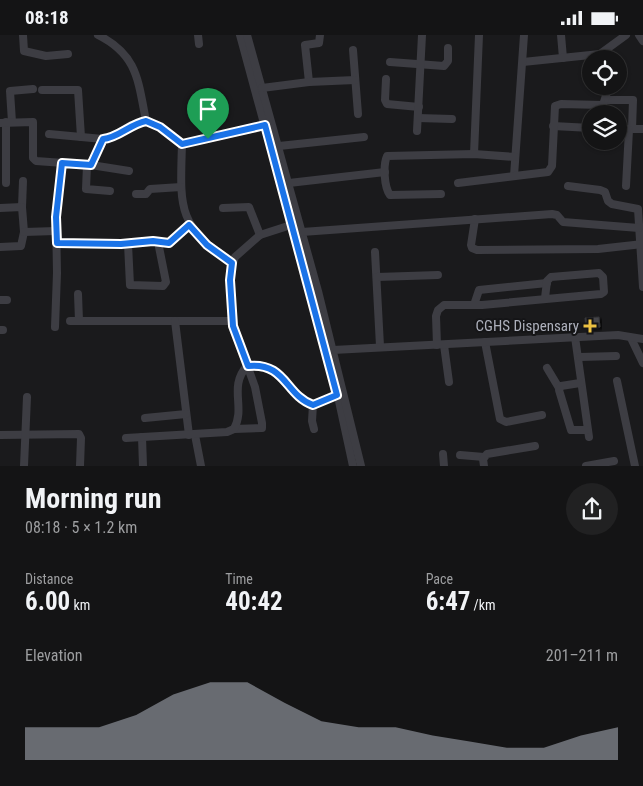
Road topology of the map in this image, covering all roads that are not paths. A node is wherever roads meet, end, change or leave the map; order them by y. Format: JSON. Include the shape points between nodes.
{"nodes":[{"id":1,"x":23,"y":35,"type":"edge"},
{"id":2,"x":98,"y":35,"type":"edge"},
{"id":3,"x":240,"y":35,"type":"edge"},
{"id":4,"x":247,"y":35,"type":"edge"},
{"id":5,"x":320,"y":35,"type":"edge"},
{"id":6,"x":422,"y":35,"type":"edge"},
{"id":7,"x":479,"y":35,"type":"edge"},
{"id":8,"x":524,"y":35,"type":"edge"},
{"id":9,"x":561,"y":35,"type":"edge"},
{"id":10,"x":626,"y":35,"type":"edge"},
{"id":11,"x":639,"y":35,"type":"edge"},
{"id":12,"x":643,"y":41,"type":"edge"},
{"id":13,"x":448,"y":48,"type":"dead end"},
{"id":14,"x":353,"y":50,"type":"dead end"},
{"id":15,"x":68,"y":54,"type":"dead end"},
{"id":16,"x":564,"y":58,"type":"junction"},
{"id":17,"x":390,"y":62,"type":"dead end"},
{"id":18,"x":523,"y":63,"type":"junction"},
{"id":19,"x":421,"y":65,"type":"junction"},
{"id":20,"x":386,"y":79,"type":"dead end"},
{"id":21,"x":356,"y":80,"type":"junction"},
{"id":22,"x":308,"y":82,"type":"junction"},
{"id":23,"x":262,"y":88,"type":"junction"},
{"id":24,"x":33,"y":89,"type":"dead end"},
{"id":25,"x":42,"y":90,"type":"dead end"},
{"id":26,"x":607,"y":95,"type":"edge"},
{"id":27,"x":606,"y":100,"type":"junction"},
{"id":28,"x":419,"y":107,"type":"junction"},
{"id":29,"x":358,"y":113,"type":"dead end"},
{"id":30,"x":418,"y":117,"type":"junction"},
{"id":31,"x":452,"y":119,"type":"dead end"},
{"id":32,"x":146,"y":121,"type":"junction"},
{"id":33,"x":6,"y":122,"type":"edge"},
{"id":34,"x":265,"y":125,"type":"junction"},
{"id":35,"x":553,"y":126,"type":"junction"},
{"id":36,"x":582,"y":128,"type":"edge"},
{"id":37,"x":627,"y":129,"type":"edge"},
{"id":38,"x":631,"y":129,"type":"junction"},
{"id":39,"x":643,"y":129,"type":"edge"},
{"id":40,"x":417,"y":131,"type":"dead end"},
{"id":41,"x":49,"y":134,"type":"dead end"},
{"id":42,"x":81,"y":137,"type":"junction"},
{"id":43,"x":364,"y":137,"type":"dead end"},
{"id":44,"x":103,"y":139,"type":"junction"},
{"id":45,"x":182,"y":144,"type":"junction"},
{"id":46,"x":279,"y":146,"type":"junction"},
{"id":47,"x":474,"y":154,"type":"junction"},
{"id":48,"x":515,"y":157,"type":"junction"},
{"id":49,"x":62,"y":163,"type":"junction"},
{"id":50,"x":89,"y":165,"type":"junction"},
{"id":51,"x":129,"y":171,"type":"dead end"},
{"id":52,"x":385,"y":172,"type":"junction"},
{"id":53,"x":514,"y":177,"type":"junction"},
{"id":54,"x":23,"y":181,"type":"dead end"},
{"id":55,"x":6,"y":183,"type":"dead end"},
{"id":56,"x":289,"y":183,"type":"junction"},
{"id":57,"x":458,"y":183,"type":"dead end"},
{"id":58,"x":626,"y":186,"type":"dead end"},
{"id":59,"x":181,"y":187,"type":"junction"},
{"id":60,"x":568,"y":187,"type":"dead end"},
{"id":61,"x":110,"y":191,"type":"dead end"},
{"id":62,"x":136,"y":194,"type":"dead end"},
{"id":63,"x":440,"y":194,"type":"dead end"},
{"id":64,"x":22,"y":207,"type":"junction"},
{"id":65,"x":0,"y":208,"type":"edge"},
{"id":66,"x":223,"y":208,"type":"dead end"},
{"id":67,"x":475,"y":219,"type":"junction"},
{"id":68,"x":189,"y":225,"type":"junction"},
{"id":69,"x":291,"y":225,"type":"junction"},
{"id":70,"x":639,"y":228,"type":"junction"},
{"id":71,"x":56,"y":231,"type":"junction"},
{"id":72,"x":24,"y":232,"type":"junction"},
{"id":73,"x":302,"y":232,"type":"junction"},
{"id":74,"x":260,"y":235,"type":"junction"},
{"id":75,"x":158,"y":242,"type":"junction"},
{"id":76,"x":57,"y":243,"type":"junction"},
{"id":77,"x":128,"y":244,"type":"junction"},
{"id":78,"x":642,"y":245,"type":"edge"},
{"id":79,"x":0,"y":247,"type":"edge"},
{"id":80,"x":375,"y":252,"type":"dead end"},
{"id":81,"x":232,"y":263,"type":"junction"},
{"id":82,"x":438,"y":275,"type":"dead end"},
{"id":83,"x":377,"y":277,"type":"junction"},
{"id":84,"x":547,"y":283,"type":"junction"},
{"id":85,"x":643,"y":287,"type":"edge"},
{"id":86,"x":78,"y":294,"type":"dead end"},
{"id":87,"x":545,"y":298,"type":"junction"},
{"id":88,"x":474,"y":305,"type":"junction"},
{"id":89,"x":70,"y":321,"type":"dead end"},
{"id":90,"x":79,"y":321,"type":"junction"},
{"id":91,"x":175,"y":321,"type":"junction"},
{"id":92,"x":232,"y":321,"type":"junction"},
{"id":93,"x":55,"y":327,"type":"dead end"},
{"id":94,"x":575,"y":337,"type":"junction"},
{"id":95,"x":631,"y":338,"type":"junction"},
{"id":96,"x":643,"y":339,"type":"edge"},
{"id":97,"x":485,"y":342,"type":"junction"},
{"id":98,"x":441,"y":345,"type":"junction"},
{"id":99,"x":380,"y":346,"type":"junction"},
{"id":100,"x":333,"y":350,"type":"junction"},
{"id":101,"x":616,"y":356,"type":"dead end"},
{"id":102,"x":580,"y":357,"type":"junction"},
{"id":103,"x":643,"y":363,"type":"edge"},
{"id":104,"x":248,"y":366,"type":"junction"},
{"id":105,"x":546,"y":368,"type":"dead end"},
{"id":106,"x":617,"y":381,"type":"dead end"},
{"id":107,"x":449,"y":382,"type":"dead end"},
{"id":108,"x":580,"y":383,"type":"junction"},
{"id":109,"x":559,"y":387,"type":"junction"},
{"id":110,"x":337,"y":395,"type":"junction"},
{"id":111,"x":27,"y":397,"type":"dead end"},
{"id":112,"x":313,"y":405,"type":"junction"},
{"id":113,"x":186,"y":414,"type":"junction"},
{"id":114,"x":542,"y":415,"type":"dead end"},
{"id":115,"x":145,"y":418,"type":"dead end"},
{"id":116,"x":234,"y":429,"type":"junction"},
{"id":117,"x":314,"y":429,"type":"dead end"},
{"id":118,"x":0,"y":435,"type":"edge"},
{"id":119,"x":24,"y":435,"type":"junction"},
{"id":120,"x":192,"y":435,"type":"junction"},
{"id":121,"x":142,"y":437,"type":"junction"},
{"id":122,"x":126,"y":438,"type":"dead end"},
{"id":123,"x":535,"y":446,"type":"dead end"},
{"id":124,"x":444,"y":454,"type":"dead end"},
{"id":125,"x":460,"y":455,"type":"dead end"},
{"id":126,"x":484,"y":457,"type":"junction"},
{"id":127,"x":614,"y":461,"type":"dead end"},
{"id":128,"x":24,"y":466,"type":"edge"},
{"id":129,"x":80,"y":466,"type":"edge"},
{"id":130,"x":143,"y":466,"type":"edge"},
{"id":131,"x":201,"y":466,"type":"edge"},
{"id":132,"x":353,"y":466,"type":"edge"},
{"id":133,"x":361,"y":466,"type":"edge"},
{"id":134,"x":444,"y":466,"type":"edge"},
{"id":135,"x":484,"y":466,"type":"edge"},
{"id":136,"x":586,"y":466,"type":"edge"},
{"id":137,"x":634,"y":466,"type":"edge"}],
"edges":[{"from":1,"to":15,"type":"street","via":[[24,51]]},
{"from":2,"to":32,"type":"street","via":[[115,44],[132,63]]},
{"from":3,"to":34,"type":"street"},
{"from":4,"to":23,"type":"street"},
{"from":5,"to":22,"type":"street","via":[[319,43],[305,45]]},
{"from":6,"to":19,"type":"street"},
{"from":7,"to":47,"type":"street"},
{"from":8,"to":18,"type":"street"},
{"from":9,"to":16,"type":"street"},
{"from":10,"to":16,"type":"street","via":[[600,54]]},
{"from":11,"to":12,"type":"street"},
{"from":13,"to":19,"type":"street","via":[[446,65]]},
{"from":14,"to":21,"type":"street"},
{"from":16,"to":18,"type":"street"},
{"from":17,"to":19,"type":"street"},
{"from":18,"to":48,"type":"street"},
{"from":19,"to":28,"type":"street"},
{"from":20,"to":28,"type":"street","via":[[387,104]]},
{"from":21,"to":22,"type":"street"},
{"from":21,"to":29,"type":"street"},
{"from":22,"to":23,"type":"street"},
{"from":23,"to":46,"type":"street"},
{"from":24,"to":33,"type":"street","via":[[10,91]]},
{"from":25,"to":42,"type":"street","via":[[78,90]]},
{"from":26,"to":27,"type":"street"},
{"from":27,"to":35,"type":"street","via":[[601,105],[557,105],[553,110]]},
{"from":27,"to":38,"type":"street","via":[[633,100]]},
{"from":28,"to":30,"type":"street"},
{"from":30,"to":31,"type":"street"},
{"from":30,"to":40,"type":"street"},
{"from":32,"to":44,"type":"street"},
{"from":32,"to":45,"type":"street"},
{"from":33,"to":49,"type":"street","via":[[33,122],[34,160]]},
{"from":33,"to":55,"type":"street"},
{"from":34,"to":45,"type":"street"},
{"from":34,"to":69,"type":"street"},
{"from":35,"to":36,"type":"street"},
{"from":35,"to":53,"type":"street","via":[[550,169]]},
{"from":37,"to":38,"type":"street"},
{"from":38,"to":39,"type":"street"},
{"from":38,"to":58,"type":"street"},
{"from":41,"to":42,"type":"street"},
{"from":42,"to":44,"type":"street"},
{"from":43,"to":46,"type":"street"},
{"from":44,"to":50,"type":"street"},
{"from":45,"to":59,"type":"street"},
{"from":46,"to":56,"type":"street"},
{"from":47,"to":48,"type":"street"},
{"from":47,"to":52,"type":"street","via":[[387,156]]},
{"from":48,"to":53,"type":"street"},
{"from":49,"to":50,"type":"street"},
{"from":49,"to":71,"type":"street"},
{"from":50,"to":51,"type":"street"},
{"from":50,"to":61,"type":"street","via":[[86,189]]},
{"from":52,"to":56,"type":"street"},
{"from":52,"to":63,"type":"street","via":[[390,195]]},
{"from":53,"to":57,"type":"street"},
{"from":54,"to":64,"type":"street"},
{"from":56,"to":73,"type":"street"},
{"from":59,"to":62,"type":"street","via":[[150,189],[146,194]]},
{"from":59,"to":68,"type":"street"},
{"from":60,"to":70,"type":"street","via":[[600,190],[612,204],[636,208],[639,211]]},
{"from":64,"to":65,"type":"street"},
{"from":64,"to":72,"type":"street"},
{"from":66,"to":74,"type":"street","via":[[249,207]]},
{"from":67,"to":70,"type":"street","via":[[552,214],[563,222]]},
{"from":67,"to":73,"type":"street"},
{"from":67,"to":78,"type":"street","via":[[471,245],[477,250],[598,249]]},
{"from":68,"to":75,"type":"street","via":[[172,241]]},
{"from":68,"to":81,"type":"street","via":[[207,245]]},
{"from":69,"to":74,"type":"street"},
{"from":69,"to":110,"type":"street"},
{"from":70,"to":78,"type":"street"},
{"from":71,"to":72,"type":"street"},
{"from":71,"to":76,"type":"street"},
{"from":72,"to":79,"type":"street","via":[[21,247]]},
{"from":73,"to":100,"type":"street"},
{"from":74,"to":81,"type":"street"},
{"from":75,"to":77,"type":"street"},
{"from":75,"to":77,"type":"street","via":[[166,283],[162,286],[130,285]]},
{"from":76,"to":77,"type":"street"},
{"from":76,"to":93,"type":"street"},
{"from":78,"to":85,"type":"street"},
{"from":80,"to":83,"type":"street"},
{"from":81,"to":92,"type":"street"},
{"from":82,"to":83,"type":"street"},
{"from":83,"to":99,"type":"street"},
{"from":84,"to":87,"type":"street"},
{"from":84,"to":87,"type":"street","via":[[551,277],[599,273],[603,277],[604,292]]},
{"from":84,"to":88,"type":"street","via":[[479,290]]},
{"from":86,"to":90,"type":"street"},
{"from":87,"to":88,"type":"street"},
{"from":88,"to":98,"type":"street","via":[[440,307],[436,316]]},
{"from":89,"to":90,"type":"street"},
{"from":90,"to":91,"type":"street"},
{"from":91,"to":92,"type":"street"},
{"from":91,"to":113,"type":"street"},
{"from":92,"to":104,"type":"street"},
{"from":94,"to":95,"type":"street","via":[[618,335]]},
{"from":94,"to":97,"type":"street"},
{"from":94,"to":102,"type":"street"},
{"from":95,"to":96,"type":"street"},
{"from":95,"to":103,"type":"street"},
{"from":97,"to":98,"type":"street"},
{"from":97,"to":114,"type":"street","via":[[500,419],[506,422]]},
{"from":98,"to":99,"type":"street"},
{"from":98,"to":107,"type":"street"},
{"from":99,"to":100,"type":"street"},
{"from":100,"to":133,"type":"street"},
{"from":101,"to":102,"type":"street"},
{"from":102,"to":108,"type":"street"},
{"from":104,"to":112,"type":"street","via":[[273,369]]},
{"from":104,"to":116,"type":"street","via":[[241,373],[237,388],[239,416]]},
{"from":104,"to":116,"type":"street","via":[[262,428]]},
{"from":105,"to":109,"type":"street"},
{"from":106,"to":137,"type":"street"},
{"from":108,"to":109,"type":"street"},
{"from":108,"to":109,"type":"street","via":[[588,434],[571,430]]},
{"from":110,"to":112,"type":"street"},
{"from":110,"to":132,"type":"street"},
{"from":111,"to":119,"type":"street"},
{"from":112,"to":117,"type":"street"},
{"from":113,"to":115,"type":"street"},
{"from":113,"to":120,"type":"street"},
{"from":116,"to":120,"type":"street"},
{"from":118,"to":119,"type":"street"},
{"from":119,"to":128,"type":"street"},
{"from":119,"to":129,"type":"street","via":[[79,434]]},
{"from":120,"to":121,"type":"street"},
{"from":120,"to":131,"type":"street"},
{"from":121,"to":122,"type":"street"},
{"from":121,"to":130,"type":"street"},
{"from":123,"to":126,"type":"street"},
{"from":124,"to":134,"type":"street"},
{"from":125,"to":126,"type":"street"},
{"from":126,"to":135,"type":"street"},
{"from":127,"to":136,"type":"street"}]}
